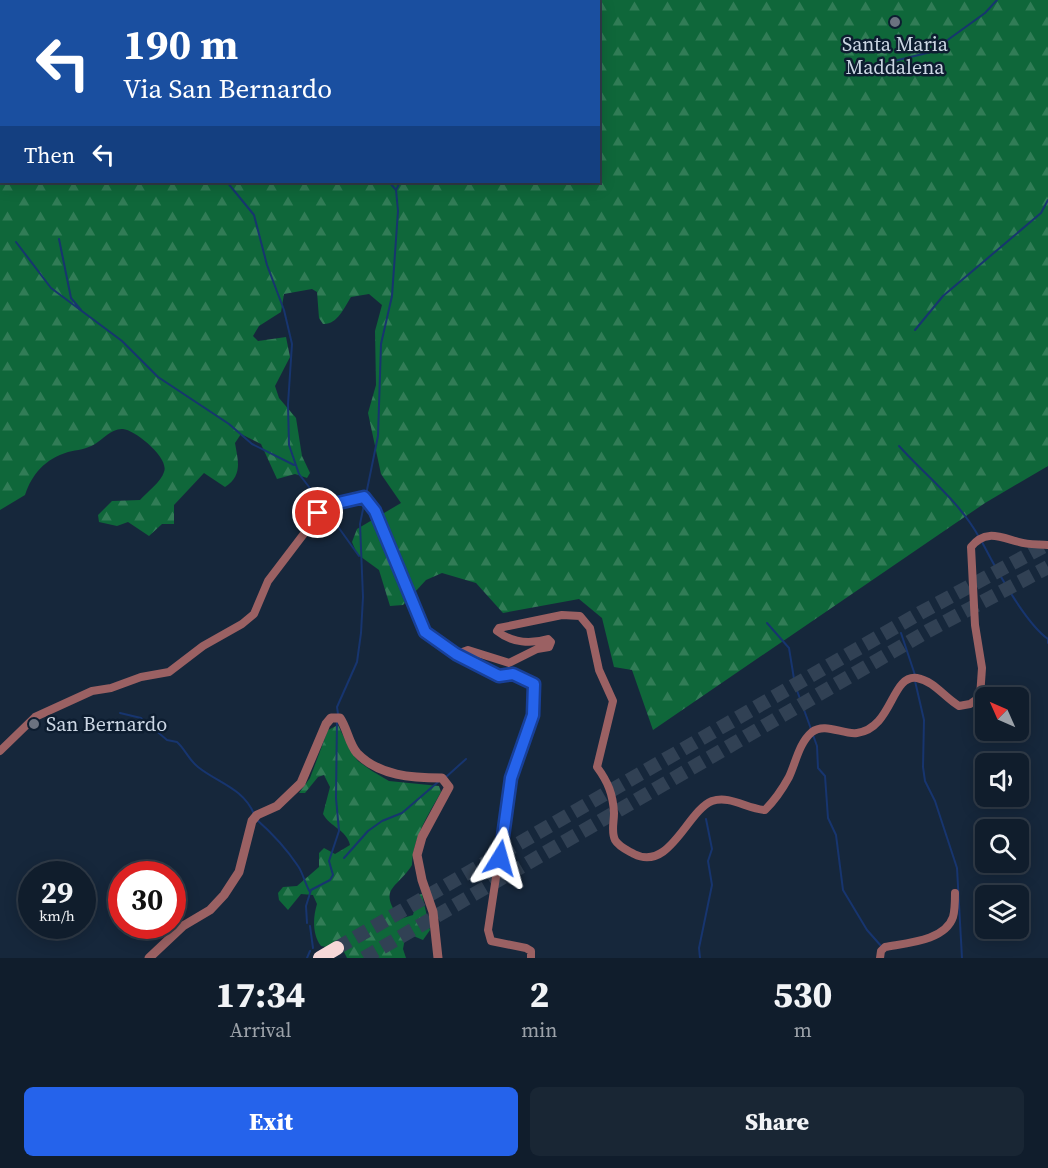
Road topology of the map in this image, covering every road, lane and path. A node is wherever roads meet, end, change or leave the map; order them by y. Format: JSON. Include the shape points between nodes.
{"nodes":[{"id":1,"x":1048,"y":545,"type":"edge"},
{"id":2,"x":456,"y":654,"type":"junction"},
{"id":3,"x":0,"y":752,"type":"edge"},
{"id":4,"x":956,"y":893,"type":"dead end"},
{"id":5,"x":338,"y":948,"type":"tunnel mouth"},
{"id":6,"x":882,"y":952,"type":"edge"},
{"id":7,"x":149,"y":958,"type":"edge"},
{"id":8,"x":321,"y":958,"type":"edge"},
{"id":9,"x":438,"y":958,"type":"edge"},
{"id":10,"x":531,"y":958,"type":"edge"}],
"edges":[{"from":1,"to":2,"type":"street","via":[[988,535],[971,547],[983,682],[980,697],[959,706],[930,683],[906,679],[898,686],[888,710],[869,728],[856,733],[823,728],[813,731],[804,741],[790,776],[765,810],[727,800],[714,801],[702,807],[674,843],[647,857],[621,847],[613,833],[613,798],[597,767],[613,701],[599,670],[590,628],[579,616],[562,615],[499,628],[497,631],[505,636],[521,641],[551,642],[549,647],[509,663],[468,650]]},
{"from":2,"to":3,"type":"street","via":[[425,632],[375,511],[365,499],[325,506],[268,581],[254,614],[242,624],[202,646],[169,672],[92,691],[35,717]]},
{"from":2,"to":10,"type":"street","via":[[499,676],[513,674],[534,684],[533,715],[511,778],[488,930],[491,941],[526,948],[531,951]]},
{"from":4,"to":6,"type":"street","via":[[953,919],[939,933]]},
{"from":5,"to":8,"type":"highway"},
{"from":7,"to":9,"type":"street","via":[[224,895],[239,872],[252,821],[277,806],[301,783],[321,733],[326,724],[337,718],[358,754],[409,778],[442,778],[449,788],[422,837],[417,855],[433,912]]}]}
